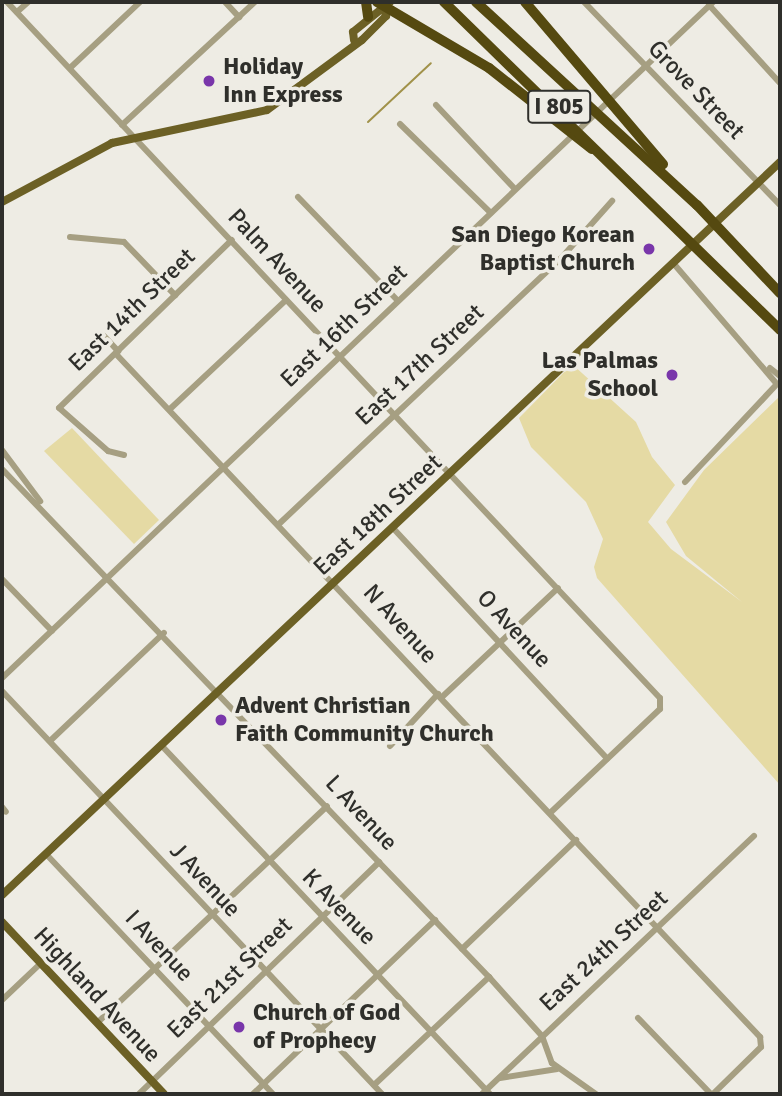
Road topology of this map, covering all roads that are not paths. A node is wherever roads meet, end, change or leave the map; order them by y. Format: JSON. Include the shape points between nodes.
{"nodes":[{"id":1,"x":7,"y":2,"type":"edge"},
{"id":2,"x":28,"y":2,"type":"edge"},
{"id":3,"x":141,"y":2,"type":"edge"},
{"id":4,"x":225,"y":2,"type":"edge"},
{"id":5,"x":255,"y":2,"type":"edge"},
{"id":6,"x":366,"y":2,"type":"edge"},
{"id":7,"x":444,"y":2,"type":"edge"},
{"id":8,"x":476,"y":2,"type":"edge"},
{"id":9,"x":525,"y":2,"type":"edge"},
{"id":10,"x":584,"y":2,"type":"edge"},
{"id":11,"x":384,"y":4,"type":"edge"},
{"id":12,"x":711,"y":4,"type":"edge"},
{"id":13,"x":17,"y":12,"type":"junction"},
{"id":14,"x":239,"y":17,"type":"junction"},
{"id":15,"x":368,"y":17,"type":"junction"},
{"id":16,"x":354,"y":40,"type":"junction"},
{"id":17,"x":647,"y":64,"type":"junction"},
{"id":18,"x":70,"y":68,"type":"junction"},
{"id":19,"x":780,"y":83,"type":"edge"},
{"id":20,"x":436,"y":105,"type":"dead end"},
{"id":21,"x":400,"y":124,"type":"dead end"},
{"id":22,"x":122,"y":125,"type":"junction"},
{"id":23,"x":134,"y":137,"type":"junction"},
{"id":24,"x":780,"y":163,"type":"edge"},
{"id":25,"x":759,"y":183,"type":"junction"},
{"id":26,"x":515,"y":190,"type":"junction"},
{"id":27,"x":298,"y":197,"type":"dead end"},
{"id":28,"x":612,"y":201,"type":"dead end"},
{"id":29,"x":2,"y":202,"type":"edge"},
{"id":30,"x":698,"y":205,"type":"junction"},
{"id":31,"x":780,"y":205,"type":"edge"},
{"id":32,"x":491,"y":213,"type":"junction"},
{"id":33,"x":670,"y":216,"type":"junction"},
{"id":34,"x":70,"y":237,"type":"dead end"},
{"id":35,"x":232,"y":240,"type":"junction"},
{"id":36,"x":674,"y":264,"type":"junction"},
{"id":37,"x":780,"y":293,"type":"edge"},
{"id":38,"x":175,"y":295,"type":"junction"},
{"id":39,"x":286,"y":300,"type":"junction"},
{"id":40,"x":398,"y":301,"type":"junction"},
{"id":41,"x":780,"y":330,"type":"edge"},
{"id":42,"x":104,"y":336,"type":"dead end"},
{"id":43,"x":117,"y":352,"type":"junction"},
{"id":44,"x":341,"y":357,"type":"junction"},
{"id":45,"x":779,"y":383,"type":"edge"},
{"id":46,"x":170,"y":409,"type":"junction"},
{"id":47,"x":396,"y":415,"type":"junction"},
{"id":48,"x":2,"y":450,"type":"edge"},
{"id":49,"x":124,"y":455,"type":"dead end"},
{"id":50,"x":226,"y":466,"type":"junction"},
{"id":51,"x":2,"y":469,"type":"edge"},
{"id":52,"x":450,"y":473,"type":"junction"},
{"id":53,"x":685,"y":482,"type":"dead end"},
{"id":54,"x":55,"y":518,"type":"junction"},
{"id":55,"x":280,"y":523,"type":"junction"},
{"id":56,"x":392,"y":527,"type":"junction"},
{"id":57,"x":111,"y":576,"type":"junction"},
{"id":58,"x":2,"y":579,"type":"edge"},
{"id":59,"x":335,"y":582,"type":"junction"},
{"id":60,"x":558,"y":588,"type":"junction"},
{"id":61,"x":52,"y":631,"type":"junction"},
{"id":62,"x":164,"y":633,"type":"junction"},
{"id":63,"x":500,"y":642,"type":"junction"},
{"id":64,"x":2,"y":678,"type":"edge"},
{"id":65,"x":2,"y":691,"type":"edge"},
{"id":66,"x":218,"y":691,"type":"junction"},
{"id":67,"x":440,"y":696,"type":"junction"},
{"id":68,"x":50,"y":741,"type":"junction"},
{"id":69,"x":161,"y":746,"type":"junction"},
{"id":70,"x":390,"y":746,"type":"dead end"},
{"id":71,"x":607,"y":758,"type":"junction"},
{"id":72,"x":103,"y":800,"type":"junction"},
{"id":73,"x":327,"y":806,"type":"junction"},
{"id":74,"x":550,"y":813,"type":"junction"},
{"id":75,"x":754,"y":836,"type":"dead end"},
{"id":76,"x":576,"y":840,"type":"junction"},
{"id":77,"x":46,"y":854,"type":"junction"},
{"id":78,"x":269,"y":861,"type":"junction"},
{"id":79,"x":379,"y":862,"type":"junction"},
{"id":80,"x":2,"y":895,"type":"edge"},
{"id":81,"x":212,"y":915,"type":"junction"},
{"id":82,"x":321,"y":917,"type":"junction"},
{"id":83,"x":435,"y":920,"type":"junction"},
{"id":84,"x":2,"y":922,"type":"edge"},
{"id":85,"x":657,"y":928,"type":"junction"},
{"id":86,"x":462,"y":949,"type":"junction"},
{"id":87,"x":41,"y":963,"type":"junction"},
{"id":88,"x":155,"y":969,"type":"junction"},
{"id":89,"x":265,"y":971,"type":"junction"},
{"id":90,"x":379,"y":974,"type":"junction"},
{"id":91,"x":489,"y":977,"type":"junction"},
{"id":92,"x":2,"y":1000,"type":"edge"},
{"id":93,"x":638,"y":1018,"type":"dead end"},
{"id":94,"x":97,"y":1023,"type":"junction"},
{"id":95,"x":207,"y":1026,"type":"junction"},
{"id":96,"x":321,"y":1029,"type":"junction"},
{"id":97,"x":431,"y":1032,"type":"junction"},
{"id":98,"x":542,"y":1036,"type":"junction"},
{"id":99,"x":561,"y":1070,"type":"junction"},
{"id":100,"x":498,"y":1079,"type":"junction"},
{"id":101,"x":150,"y":1080,"type":"junction"},
{"id":102,"x":264,"y":1084,"type":"junction"},
{"id":103,"x":374,"y":1086,"type":"junction"},
{"id":104,"x":486,"y":1093,"type":"edge"},
{"id":105,"x":139,"y":1094,"type":"edge"},
{"id":106,"x":164,"y":1094,"type":"edge"},
{"id":107,"x":253,"y":1094,"type":"edge"},
{"id":108,"x":274,"y":1094,"type":"edge"},
{"id":109,"x":382,"y":1094,"type":"edge"},
{"id":110,"x":596,"y":1094,"type":"edge"},
{"id":111,"x":712,"y":1094,"type":"edge"}],
"edges":[{"from":1,"to":13,"type":"street","name":"Palm Avenue"},
{"from":2,"to":13,"type":"street"},
{"from":3,"to":18,"type":"street"},
{"from":4,"to":14,"type":"street"},
{"from":5,"to":14,"type":"street"},
{"from":6,"to":15,"type":"highway"},
{"from":7,"to":33,"type":"highway","number":"I 805"},
{"from":8,"to":30,"type":"highway","number":"I 805"},
{"from":9,"to":30,"type":"highway"},
{"from":10,"to":17,"type":"street","name":"Grove Street"},
{"from":11,"to":15,"type":"main road"},
{"from":11,"to":16,"type":"main road","via":[[379,25]]},
{"from":11,"to":33,"type":"highway","via":[[540,104]]},
{"from":12,"to":17,"type":"street","name":"East 16th Street"},
{"from":12,"to":19,"type":"street"},
{"from":13,"to":18,"type":"street","name":"Palm Avenue"},
{"from":14,"to":22,"type":"street"},
{"from":15,"to":16,"type":"main road","via":[[353,32]]},
{"from":16,"to":23,"type":"main road","via":[[288,99],[267,110]]},
{"from":17,"to":25,"type":"street","name":"Grove Street"},
{"from":17,"to":26,"type":"street","name":"East 16th Street"},
{"from":18,"to":22,"type":"street","name":"Palm Avenue"},
{"from":20,"to":26,"type":"street"},
{"from":21,"to":32,"type":"street"},
{"from":22,"to":23,"type":"street","name":"Palm Avenue"},
{"from":23,"to":29,"type":"main road"},
{"from":23,"to":35,"type":"street","name":"Palm Avenue"},
{"from":24,"to":25,"type":"main road","name":"East 18th Street"},
{"from":25,"to":31,"type":"street","name":"Grove Street"},
{"from":25,"to":36,"type":"main road","name":"East 18th Street"},
{"from":26,"to":32,"type":"street","name":"East 16th Street"},
{"from":27,"to":40,"type":"street"},
{"from":28,"to":47,"type":"street","name":"East 17th Street"},
{"from":30,"to":37,"type":"highway","number":"I 805"},
{"from":32,"to":40,"type":"street","name":"East 16th Street"},
{"from":33,"to":41,"type":"highway","number":"I 805"},
{"from":34,"to":38,"type":"street","via":[[124,242]]},
{"from":35,"to":38,"type":"street","name":"East 14th Street"},
{"from":35,"to":39,"type":"street","name":"Palm Avenue"},
{"from":36,"to":45,"type":"street"},
{"from":36,"to":52,"type":"main road","name":"East 18th Street"},
{"from":38,"to":43,"type":"street","name":"East 14th Street"},
{"from":39,"to":44,"type":"street","name":"Palm Avenue"},
{"from":39,"to":46,"type":"street"},
{"from":40,"to":44,"type":"street","name":"East 16th Street"},
{"from":42,"to":43,"type":"street","name":"N Avenue"},
{"from":43,"to":46,"type":"street","name":"N Avenue"},
{"from":43,"to":49,"type":"street","name":"East 14th Street","via":[[59,408],[108,451]]},
{"from":44,"to":47,"type":"street","name":"Palm Avenue"},
{"from":44,"to":50,"type":"street","name":"East 16th Street"},
{"from":45,"to":53,"type":"street"},
{"from":46,"to":50,"type":"street","name":"N Avenue"},
{"from":47,"to":52,"type":"street","name":"Palm Avenue"},
{"from":47,"to":55,"type":"street","name":"East 17th Street"},
{"from":48,"to":54,"type":"street"},
{"from":50,"to":55,"type":"street","name":"N Avenue"},
{"from":50,"to":57,"type":"street","name":"East 16th Street"},
{"from":51,"to":54,"type":"street","name":"L Avenue"},
{"from":52,"to":56,"type":"main road","name":"East 18th Street"},
{"from":52,"to":60,"type":"street","name":"Palm Avenue"},
{"from":54,"to":57,"type":"street","name":"L Avenue"},
{"from":55,"to":59,"type":"street","name":"N Avenue"},
{"from":56,"to":59,"type":"main road","name":"East 18th Street"},
{"from":56,"to":63,"type":"street","name":"O Avenue"},
{"from":57,"to":61,"type":"street","name":"East 16th Street"},
{"from":57,"to":62,"type":"street","name":"L Avenue"},
{"from":58,"to":61,"type":"street"},
{"from":59,"to":66,"type":"main road","name":"East 18th Street"},
{"from":59,"to":67,"type":"street","name":"N Avenue"},
{"from":60,"to":63,"type":"street"},
{"from":60,"to":71,"type":"street","name":"Palm Avenue","via":[[661,701]]},
{"from":61,"to":64,"type":"street","name":"East 16th Street"},
{"from":62,"to":66,"type":"street","name":"L Avenue"},
{"from":62,"to":68,"type":"street"},
{"from":63,"to":67,"type":"street"},
{"from":63,"to":71,"type":"street","name":"O Avenue"},
{"from":65,"to":68,"type":"street","name":"J Avenue"},
{"from":66,"to":69,"type":"main road","name":"East 18th Street"},
{"from":66,"to":73,"type":"street","name":"L Avenue"},
{"from":67,"to":70,"type":"street"},
{"from":67,"to":74,"type":"street","name":"N Avenue"},
{"from":68,"to":72,"type":"street","name":"J Avenue"},
{"from":69,"to":72,"type":"main road","name":"East 18th Street"},
{"from":69,"to":78,"type":"street","name":"K Avenue"},
{"from":71,"to":74,"type":"street"},
{"from":72,"to":77,"type":"main road","name":"East 18th Street"},
{"from":72,"to":81,"type":"street","name":"J Avenue"},
{"from":73,"to":78,"type":"street"},
{"from":73,"to":79,"type":"street","name":"L Avenue"},
{"from":74,"to":76,"type":"street","name":"N Avenue"},
{"from":75,"to":85,"type":"street","name":"East 24th Street"},
{"from":76,"to":85,"type":"street","name":"N Avenue"},
{"from":76,"to":86,"type":"street"},
{"from":77,"to":80,"type":"main road","name":"East 18th Street"},
{"from":77,"to":88,"type":"street","name":"I Avenue"},
{"from":78,"to":81,"type":"street"},
{"from":78,"to":82,"type":"street","name":"K Avenue"},
{"from":79,"to":82,"type":"street","name":"East 21st Street"},
{"from":79,"to":83,"type":"street","name":"L Avenue"},
{"from":81,"to":88,"type":"street"},
{"from":81,"to":89,"type":"street","name":"J Avenue"},
{"from":82,"to":89,"type":"street","name":"East 21st Street"},
{"from":82,"to":90,"type":"street","name":"K Avenue"},
{"from":83,"to":86,"type":"street","name":"L Avenue"},
{"from":83,"to":90,"type":"street"},
{"from":84,"to":87,"type":"main road","name":"Highland Avenue"},
{"from":85,"to":98,"type":"street","name":"East 24th Street"},
{"from":85,"to":111,"type":"street","name":"N Avenue","via":[[760,1037],[761,1047]]},
{"from":86,"to":91,"type":"street","name":"L Avenue"},
{"from":87,"to":92,"type":"street"},
{"from":87,"to":94,"type":"main road","name":"Highland Avenue"},
{"from":88,"to":94,"type":"street"},
{"from":88,"to":95,"type":"street","name":"I Avenue"},
{"from":89,"to":95,"type":"street","name":"East 21st Street"},
{"from":89,"to":96,"type":"street","name":"J Avenue"},
{"from":90,"to":96,"type":"street"},
{"from":90,"to":97,"type":"street","name":"K Avenue"},
{"from":91,"to":97,"type":"street"},
{"from":91,"to":98,"type":"street","name":"L Avenue"},
{"from":93,"to":111,"type":"street"},
{"from":94,"to":101,"type":"main road","name":"Highland Avenue"},
{"from":95,"to":101,"type":"street","name":"East 21st Street"},
{"from":95,"to":102,"type":"street","name":"I Avenue"},
{"from":96,"to":102,"type":"street"},
{"from":96,"to":103,"type":"street","name":"J Avenue"},
{"from":97,"to":103,"type":"street"},
{"from":97,"to":104,"type":"street","name":"K Avenue"},
{"from":98,"to":99,"type":"street","name":"L Avenue","via":[[545,1055]]},
{"from":98,"to":100,"type":"street","name":"East 24th Street"},
{"from":99,"to":100,"type":"street"},
{"from":99,"to":110,"type":"street","name":"L Avenue"},
{"from":100,"to":104,"type":"street","name":"East 24th Street"},
{"from":101,"to":105,"type":"street","name":"East 21st Street"},
{"from":101,"to":106,"type":"main road","name":"Highland Avenue"},
{"from":102,"to":107,"type":"street"},
{"from":102,"to":108,"type":"street","name":"I Avenue"},
{"from":103,"to":109,"type":"street","name":"J Avenue"}]}
